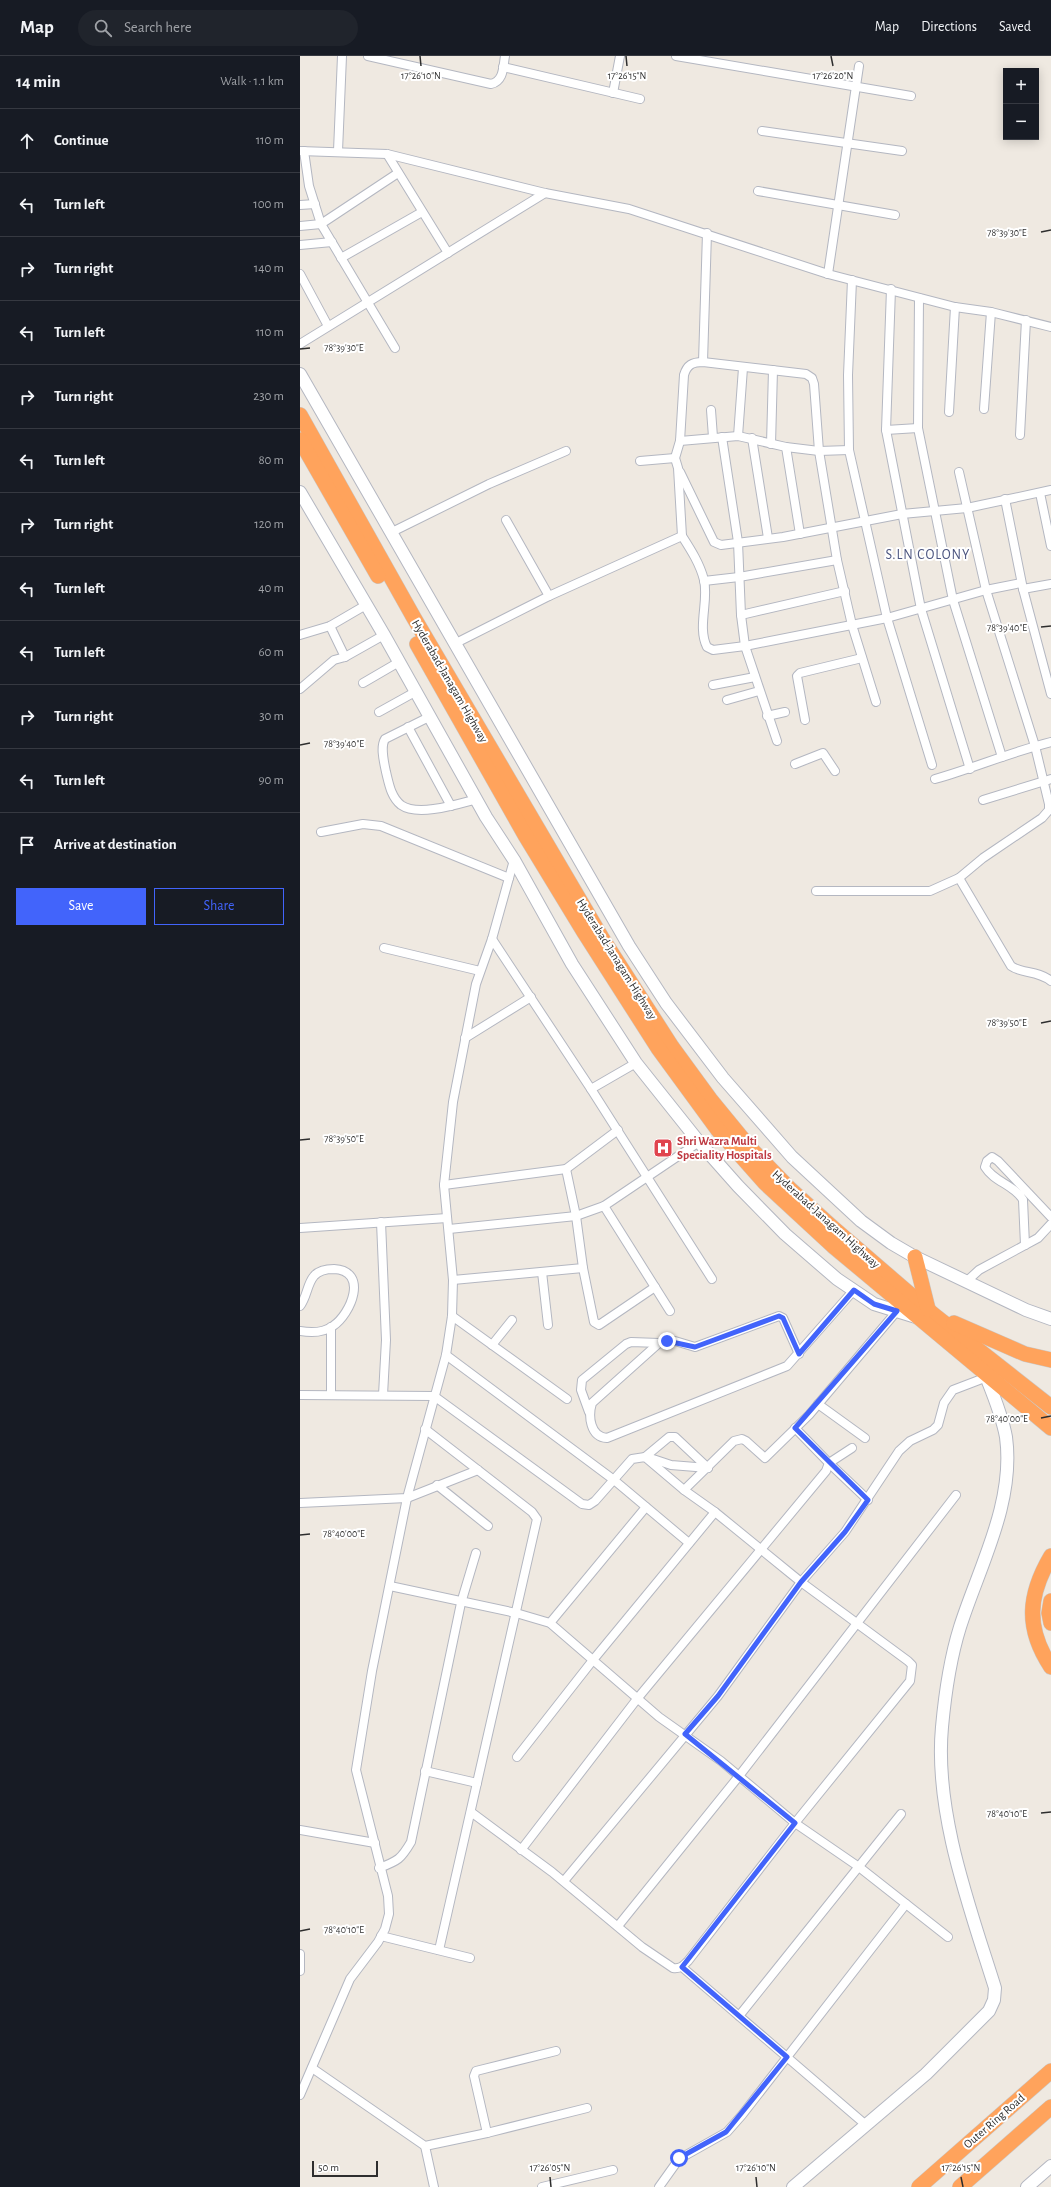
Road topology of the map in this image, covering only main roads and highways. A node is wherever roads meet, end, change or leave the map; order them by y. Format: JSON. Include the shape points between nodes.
{"nodes":[{"id":1,"x":300,"y":415,"type":"edge"},
{"id":2,"x":300,"y":440,"type":"edge"},
{"id":3,"x":915,"y":1257,"type":"road end"},
{"id":4,"x":926,"y":1314,"type":"junction"},
{"id":5,"x":1051,"y":1360,"type":"edge"},
{"id":6,"x":1051,"y":1408,"type":"edge"},
{"id":7,"x":1051,"y":1428,"type":"edge"},
{"id":8,"x":1051,"y":1556,"type":"edge"},
{"id":9,"x":1051,"y":1601,"type":"edge"},
{"id":10,"x":1051,"y":1623,"type":"edge"},
{"id":11,"x":1051,"y":1667,"type":"edge"},
{"id":12,"x":1051,"y":2070,"type":"edge"},
{"id":13,"x":1051,"y":2107,"type":"edge"},
{"id":14,"x":919,"y":2187,"type":"edge"},
{"id":15,"x":960,"y":2187,"type":"edge"}],
"edges":[{"from":1,"to":4,"type":"highway","name":"Hyderabad-Janagam Highway","via":[[414,618],[519,797],[602,938],[672,1047],[714,1105],[751,1149],[790,1189]]},
{"from":2,"to":4,"type":"highway","name":"Hyderabad-Janagam Highway","via":[[525,835],[584,932],[691,1094],[718,1130],[765,1183],[833,1246]]},
{"from":3,"to":4,"type":"highway"},
{"from":4,"to":5,"type":"highway","via":[[1025,1354]]},
{"from":4,"to":6,"type":"highway","name":"Hyderabad-Janagam Highway"},
{"from":4,"to":7,"type":"highway","name":"Hyderabad-Janagam Highway","via":[[985,1374]]},
{"from":8,"to":11,"type":"highway","via":[[1041,1573],[1031,1609],[1040,1650]]},
{"from":9,"to":10,"type":"highway"},
{"from":12,"to":14,"type":"highway","name":"Outer Ring Road"},
{"from":13,"to":15,"type":"highway"}]}
